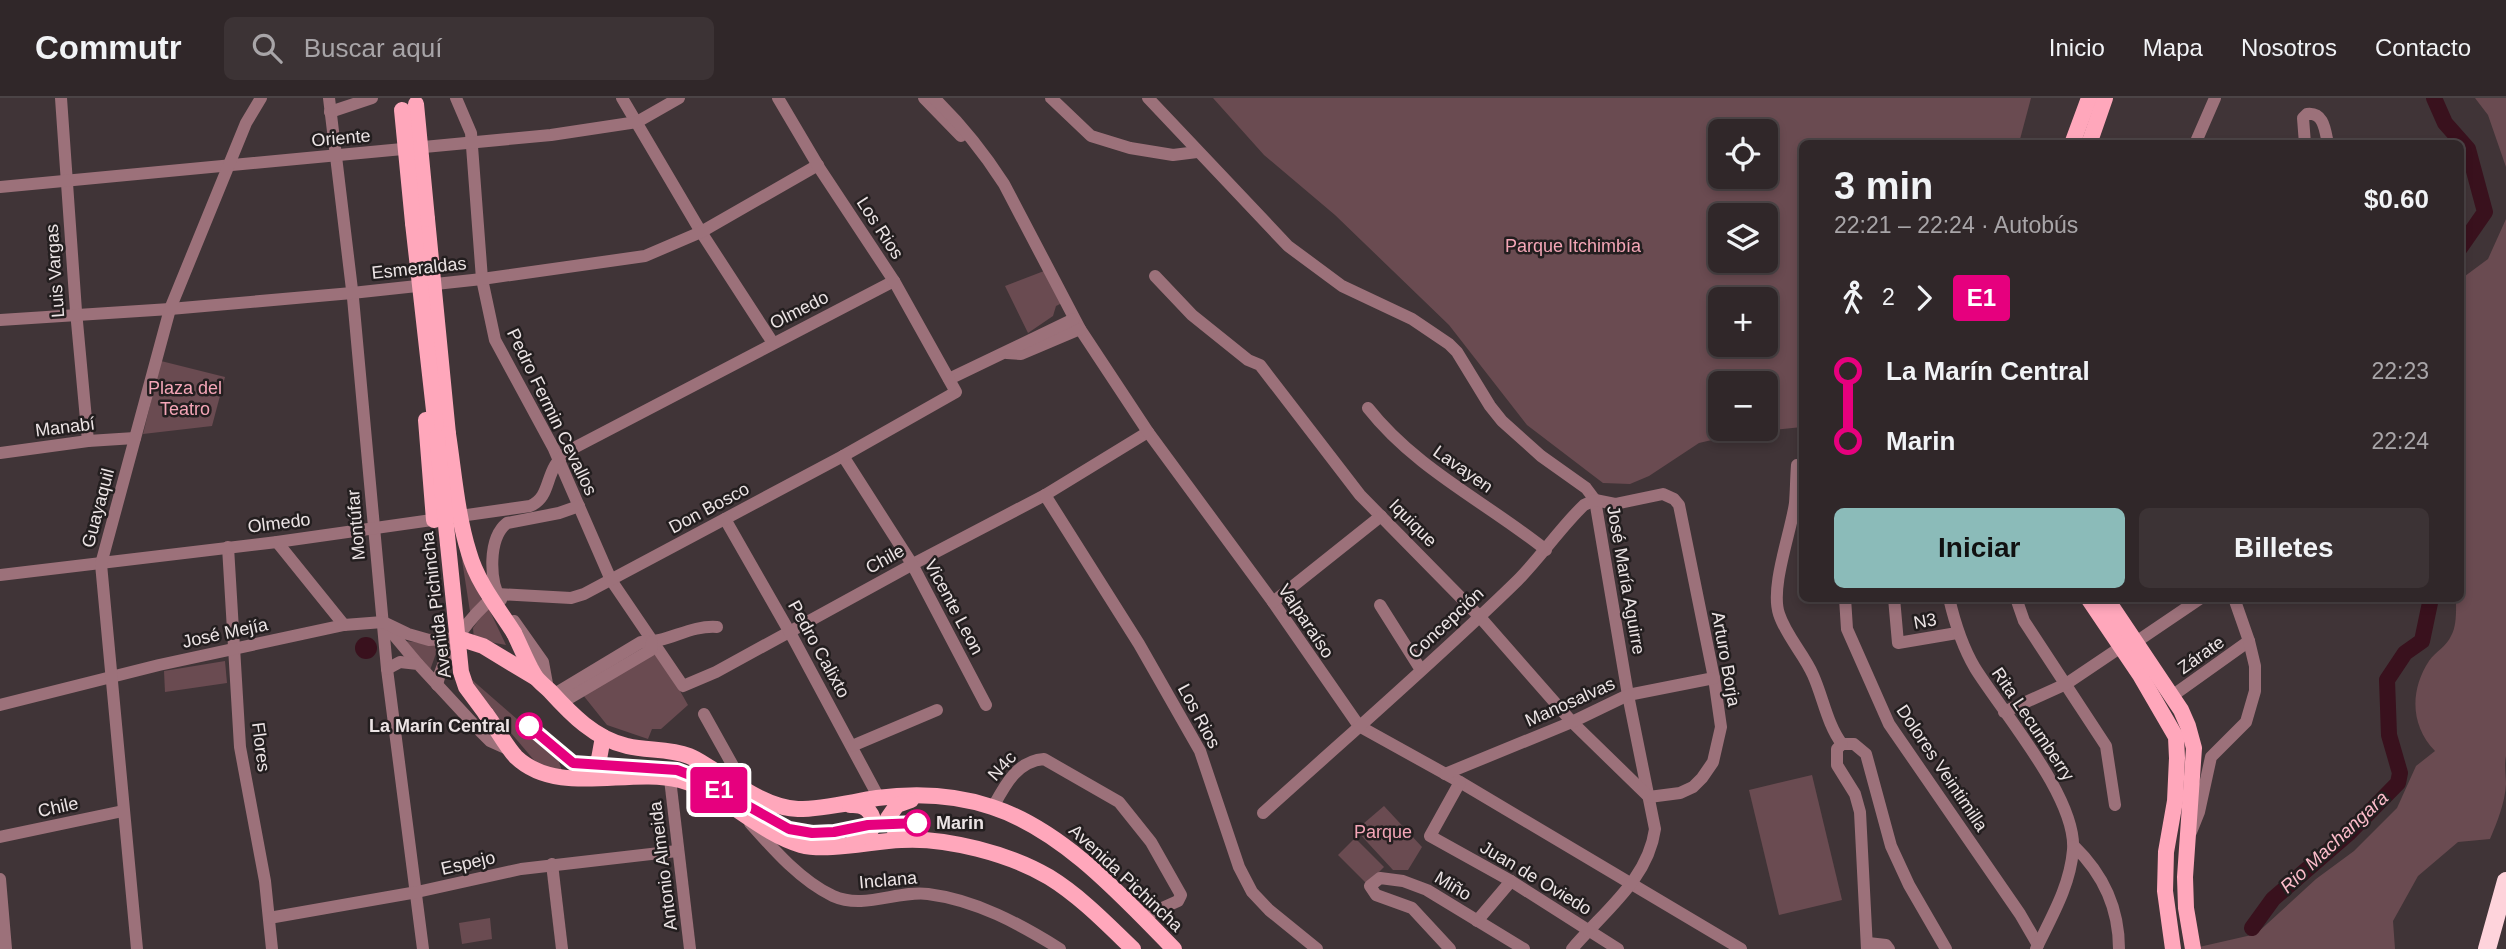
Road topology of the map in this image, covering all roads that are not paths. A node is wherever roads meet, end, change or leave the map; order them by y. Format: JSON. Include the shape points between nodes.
{"nodes":[{"id":1,"x":61,"y":98,"type":"edge"},
{"id":2,"x":261,"y":98,"type":"edge"},
{"id":3,"x":329,"y":98,"type":"edge"},
{"id":4,"x":372,"y":98,"type":"edge"},
{"id":5,"x":456,"y":98,"type":"edge"},
{"id":6,"x":622,"y":98,"type":"edge"},
{"id":7,"x":679,"y":98,"type":"edge"},
{"id":8,"x":778,"y":98,"type":"edge"},
{"id":9,"x":924,"y":98,"type":"edge"},
{"id":10,"x":934,"y":98,"type":"edge"},
{"id":11,"x":1051,"y":98,"type":"edge"},
{"id":12,"x":1148,"y":98,"type":"edge"},
{"id":13,"x":2089,"y":98,"type":"edge"},
{"id":14,"x":2105,"y":98,"type":"edge"},
{"id":15,"x":2215,"y":98,"type":"edge"},
{"id":16,"x":409,"y":102,"type":"edge"},
{"id":17,"x":330,"y":112,"type":"junction"},
{"id":18,"x":638,"y":122,"type":"junction"},
{"id":19,"x":2073,"y":140,"type":"edge"},
{"id":20,"x":2090,"y":140,"type":"edge"},
{"id":21,"x":2197,"y":140,"type":"edge"},
{"id":22,"x":2305,"y":140,"type":"edge"},
{"id":23,"x":2327,"y":140,"type":"edge"},
{"id":24,"x":472,"y":143,"type":"junction"},
{"id":25,"x":1196,"y":152,"type":"junction"},
{"id":26,"x":335,"y":157,"type":"junction"},
{"id":27,"x":990,"y":162,"type":"junction"},
{"id":28,"x":818,"y":165,"type":"junction"},
{"id":29,"x":228,"y":166,"type":"junction"},
{"id":30,"x":66,"y":180,"type":"junction"},
{"id":31,"x":0,"y":187,"type":"edge"},
{"id":32,"x":701,"y":232,"type":"junction"},
{"id":33,"x":1155,"y":276,"type":"dead end"},
{"id":34,"x":482,"y":279,"type":"junction"},
{"id":35,"x":894,"y":281,"type":"junction"},
{"id":36,"x":427,"y":285,"type":"junction"},
{"id":37,"x":352,"y":293,"type":"junction"},
{"id":38,"x":170,"y":309,"type":"junction"},
{"id":39,"x":76,"y":314,"type":"junction"},
{"id":40,"x":0,"y":320,"type":"edge"},
{"id":41,"x":1077,"y":324,"type":"junction"},
{"id":42,"x":773,"y":343,"type":"junction"},
{"id":43,"x":949,"y":379,"type":"junction"},
{"id":44,"x":1368,"y":408,"type":"dead end"},
{"id":45,"x":433,"y":409,"type":"junction"},
{"id":46,"x":1148,"y":432,"type":"junction"},
{"id":47,"x":442,"y":435,"type":"junction"},
{"id":48,"x":135,"y":438,"type":"junction"},
{"id":49,"x":88,"y":441,"type":"junction"},
{"id":50,"x":0,"y":453,"type":"edge"},
{"id":51,"x":843,"y":456,"type":"junction"},
{"id":52,"x":558,"y":457,"type":"junction"},
{"id":53,"x":1797,"y":465,"type":"dead end"},
{"id":54,"x":566,"y":475,"type":"junction"},
{"id":55,"x":547,"y":482,"type":"junction"},
{"id":56,"x":1045,"y":495,"type":"junction"},
{"id":57,"x":1595,"y":500,"type":"junction"},
{"id":58,"x":579,"y":506,"type":"junction"},
{"id":59,"x":1381,"y":516,"type":"junction"},
{"id":60,"x":725,"y":519,"type":"junction"},
{"id":61,"x":434,"y":520,"type":"junction"},
{"id":62,"x":374,"y":528,"type":"junction"},
{"id":63,"x":277,"y":542,"type":"junction"},
{"id":64,"x":229,"y":547,"type":"junction"},
{"id":65,"x":1546,"y":550,"type":"junction"},
{"id":66,"x":101,"y":564,"type":"junction"},
{"id":67,"x":912,"y":564,"type":"junction"},
{"id":68,"x":0,"y":575,"type":"edge"},
{"id":69,"x":611,"y":580,"type":"junction"},
{"id":70,"x":497,"y":594,"type":"junction"},
{"id":71,"x":1273,"y":602,"type":"junction"},
{"id":72,"x":1845,"y":602,"type":"edge"},
{"id":73,"x":1894,"y":602,"type":"edge"},
{"id":74,"x":1950,"y":602,"type":"edge"},
{"id":75,"x":2017,"y":602,"type":"edge"},
{"id":76,"x":2091,"y":602,"type":"edge"},
{"id":77,"x":2108,"y":602,"type":"edge"},
{"id":78,"x":2195,"y":602,"type":"edge"},
{"id":79,"x":2235,"y":602,"type":"edge"},
{"id":80,"x":1380,"y":605,"type":"dead end"},
{"id":81,"x":1479,"y":616,"type":"junction"},
{"id":82,"x":383,"y":621,"type":"junction"},
{"id":83,"x":344,"y":625,"type":"junction"},
{"id":84,"x":717,"y":627,"type":"dead end"},
{"id":85,"x":790,"y":632,"type":"junction"},
{"id":86,"x":1957,"y":633,"type":"junction"},
{"id":87,"x":458,"y":638,"type":"junction"},
{"id":88,"x":2249,"y":641,"type":"junction"},
{"id":89,"x":652,"y":642,"type":"junction"},
{"id":90,"x":2128,"y":645,"type":"junction"},
{"id":91,"x":236,"y":648,"type":"junction"},
{"id":92,"x":418,"y":664,"type":"junction"},
{"id":93,"x":387,"y":669,"type":"junction"},
{"id":94,"x":1422,"y":670,"type":"junction"},
{"id":95,"x":1714,"y":678,"type":"junction"},
{"id":96,"x":110,"y":679,"type":"junction"},
{"id":97,"x":2066,"y":684,"type":"junction"},
{"id":98,"x":437,"y":685,"type":"junction"},
{"id":99,"x":550,"y":691,"type":"junction"},
{"id":100,"x":1628,"y":695,"type":"junction"},
{"id":101,"x":2172,"y":696,"type":"junction"},
{"id":102,"x":0,"y":705,"type":"edge"},
{"id":103,"x":986,"y":705,"type":"dead end"},
{"id":104,"x":937,"y":710,"type":"dead end"},
{"id":105,"x":2004,"y":712,"type":"junction"},
{"id":106,"x":704,"y":714,"type":"dead end"},
{"id":107,"x":1572,"y":722,"type":"junction"},
{"id":108,"x":1359,"y":726,"type":"junction"},
{"id":109,"x":603,"y":737,"type":"junction"},
{"id":110,"x":1842,"y":744,"type":"junction"},
{"id":111,"x":852,"y":746,"type":"junction"},
{"id":112,"x":510,"y":750,"type":"junction"},
{"id":113,"x":1445,"y":774,"type":"junction"},
{"id":114,"x":584,"y":777,"type":"junction"},
{"id":115,"x":670,"y":779,"type":"junction"},
{"id":116,"x":727,"y":779,"type":"junction"},
{"id":117,"x":1460,"y":782,"type":"junction"},
{"id":118,"x":927,"y":796,"type":"junction"},
{"id":119,"x":1649,"y":797,"type":"junction"},
{"id":120,"x":879,"y":798,"type":"junction"},
{"id":121,"x":844,"y":805,"type":"junction"},
{"id":122,"x":2115,"y":805,"type":"dead end"},
{"id":123,"x":993,"y":807,"type":"junction"},
{"id":124,"x":123,"y":811,"type":"junction"},
{"id":125,"x":740,"y":812,"type":"junction"},
{"id":126,"x":1264,"y":813,"type":"dead end"},
{"id":127,"x":0,"y":837,"type":"edge"},
{"id":128,"x":916,"y":839,"type":"junction"},
{"id":129,"x":2188,"y":842,"type":"junction"},
{"id":130,"x":848,"y":845,"type":"junction"},
{"id":131,"x":2074,"y":846,"type":"junction"},
{"id":132,"x":677,"y":850,"type":"junction"},
{"id":133,"x":552,"y":864,"type":"junction"},
{"id":134,"x":0,"y":879,"type":"edge"},
{"id":135,"x":1511,"y":881,"type":"junction"},
{"id":136,"x":2506,"y":881,"type":"edge"},
{"id":137,"x":1632,"y":884,"type":"junction"},
{"id":138,"x":417,"y":892,"type":"junction"},
{"id":139,"x":1142,"y":917,"type":"junction"},
{"id":140,"x":268,"y":918,"type":"junction"},
{"id":141,"x":1477,"y":921,"type":"junction"},
{"id":142,"x":1588,"y":930,"type":"junction"},
{"id":143,"x":1867,"y":946,"type":"edge"},
{"id":144,"x":2037,"y":947,"type":"edge"},
{"id":145,"x":6,"y":949,"type":"edge"},
{"id":146,"x":137,"y":949,"type":"edge"},
{"id":147,"x":272,"y":949,"type":"edge"},
{"id":148,"x":423,"y":949,"type":"edge"},
{"id":149,"x":562,"y":949,"type":"edge"},
{"id":150,"x":690,"y":949,"type":"edge"},
{"id":151,"x":1060,"y":949,"type":"edge"},
{"id":152,"x":1133,"y":949,"type":"edge"},
{"id":153,"x":1174,"y":949,"type":"edge"},
{"id":154,"x":1317,"y":949,"type":"edge"},
{"id":155,"x":1450,"y":949,"type":"edge"},
{"id":156,"x":1524,"y":949,"type":"edge"},
{"id":157,"x":1572,"y":949,"type":"edge"},
{"id":158,"x":1618,"y":949,"type":"edge"},
{"id":159,"x":1741,"y":949,"type":"edge"},
{"id":160,"x":1889,"y":949,"type":"edge"},
{"id":161,"x":1946,"y":949,"type":"edge"},
{"id":162,"x":2119,"y":949,"type":"edge"},
{"id":163,"x":2174,"y":949,"type":"edge"},
{"id":164,"x":2193,"y":949,"type":"edge"},
{"id":165,"x":2487,"y":949,"type":"edge"}],
"edges":[{"from":1,"to":30,"type":"street","name":"Luis Vargas"},
{"from":2,"to":29,"type":"street","name":"Guayaquil"},
{"from":3,"to":17,"type":"street","name":"Montúfar"},
{"from":4,"to":17,"type":"street"},
{"from":5,"to":24,"type":"street","name":"Pedro Fermin Cevallos"},
{"from":6,"to":18,"type":"street"},
{"from":7,"to":18,"type":"street","name":"Oriente"},
{"from":8,"to":28,"type":"street","name":"Los Rios"},
{"from":9,"to":27,"type":"street","name":"Valparaíso"},
{"from":10,"to":27,"type":"street","name":"Valparaíso"},
{"from":11,"to":25,"type":"street","via":[[1091,136],[1173,155]]},
{"from":12,"to":25,"type":"street","name":"José María Aguirre"},
{"from":13,"to":19,"type":"main road"},
{"from":14,"to":20,"type":"main road"},
{"from":15,"to":21,"type":"street"},
{"from":16,"to":36,"type":"main road","name":"Avenida Pichincha","bridge":true},
{"from":17,"to":26,"type":"street","name":"Montúfar"},
{"from":18,"to":24,"type":"street","name":"Oriente"},
{"from":18,"to":32,"type":"street"},
{"from":22,"to":23,"type":"street","via":[[2303,118],[2312,113],[2325,127]]},
{"from":24,"to":26,"type":"street","name":"Oriente"},
{"from":24,"to":34,"type":"street","name":"Pedro Fermin Cevallos"},
{"from":25,"to":57,"type":"street","name":"José María Aguirre","via":[[1314,268],[1412,319],[1449,344],[1502,421]]},
{"from":26,"to":29,"type":"street","name":"Oriente"},
{"from":26,"to":37,"type":"street","name":"Montúfar"},
{"from":27,"to":41,"type":"street","name":"Valparaíso"},
{"from":28,"to":32,"type":"street","name":"Esmeraldas"},
{"from":28,"to":35,"type":"street","name":"Los Rios"},
{"from":29,"to":30,"type":"street","name":"Oriente"},
{"from":29,"to":38,"type":"street","name":"Guayaquil"},
{"from":30,"to":31,"type":"street","name":"Oriente"},
{"from":30,"to":39,"type":"street","name":"Luis Vargas"},
{"from":32,"to":34,"type":"street","name":"Esmeraldas","via":[[645,256]]},
{"from":32,"to":42,"type":"street"},
{"from":33,"to":59,"type":"street","name":"Iquique","via":[[1192,315],[1260,365]]},
{"from":34,"to":36,"type":"street","name":"Esmeraldas"},
{"from":34,"to":52,"type":"street","name":"Pedro Fermin Cevallos","via":[[495,340]]},
{"from":35,"to":42,"type":"street","name":"Olmedo"},
{"from":35,"to":43,"type":"street","name":"Los Rios"},
{"from":36,"to":37,"type":"street","name":"Esmeraldas"},
{"from":36,"to":45,"type":"main road","name":"Avenida Pichincha"},
{"from":36,"to":47,"type":"main road","name":"Avenida Pichincha"},
{"from":37,"to":38,"type":"street","name":"Esmeraldas"},
{"from":37,"to":62,"type":"street","name":"Montúfar"},
{"from":38,"to":39,"type":"street","name":"Esmeraldas"},
{"from":38,"to":48,"type":"street","name":"Guayaquil"},
{"from":39,"to":40,"type":"street","name":"Esmeraldas"},
{"from":39,"to":49,"type":"street","name":"Luis Vargas"},
{"from":41,"to":43,"type":"street","via":[[1021,354],[1004,353]]},
{"from":41,"to":46,"type":"street","name":"Valparaíso"},
{"from":42,"to":52,"type":"street","name":"Olmedo"},
{"from":43,"to":51,"type":"street","name":"Don Bosco","via":[[956,392]]},
{"from":44,"to":65,"type":"street","name":"Lavayen","via":[[1422,462]]},
{"from":45,"to":47,"type":"main road","name":"Avenida Pichincha"},
{"from":45,"to":61,"type":"main road","via":[[425,422]]},
{"from":46,"to":56,"type":"street","name":"Chile"},
{"from":46,"to":71,"type":"street","name":"Valparaíso"},
{"from":47,"to":99,"type":"main road","name":"Avenida Pichincha","bridge":true,"via":[[469,554]]},
{"from":47,"to":112,"type":"main road","name":"Avenida Pichincha","bridge":true,"via":[[461,672],[466,687]]},
{"from":48,"to":49,"type":"street","name":"Manabí"},
{"from":48,"to":66,"type":"street","name":"Guayaquil"},
{"from":49,"to":50,"type":"street","name":"Manabí"},
{"from":51,"to":60,"type":"street","name":"Don Bosco"},
{"from":51,"to":67,"type":"street","name":"Vicente Leon"},
{"from":52,"to":54,"type":"street","name":"Pedro Fermin Cevallos"},
{"from":52,"to":55,"type":"street","name":"Olmedo"},
{"from":53,"to":110,"type":"street","via":[[1777,611],[1805,656],[1833,732]]},
{"from":54,"to":55,"type":"street","via":[[557,473]]},
{"from":54,"to":58,"type":"street","name":"Pedro Fermin Cevallos"},
{"from":55,"to":61,"type":"street","name":"Olmedo","via":[[542,499],[530,506]]},
{"from":56,"to":67,"type":"street","name":"Chile"},
{"from":56,"to":154,"type":"street","name":"Los Rios","via":[[1200,751],[1239,867],[1252,892]]},
{"from":57,"to":65,"type":"street","name":"Concepción","via":[[1581,507]]},
{"from":57,"to":95,"type":"street","name":"Arturo Borja","via":[[1615,504],[1662,495],[1679,505]]},
{"from":57,"to":100,"type":"street","name":"José María Aguirre"},
{"from":58,"to":69,"type":"street","name":"Pedro Fermin Cevallos"},
{"from":58,"to":70,"type":"street","via":[[501,528],[494,554]]},
{"from":59,"to":71,"type":"street"},
{"from":59,"to":81,"type":"street","name":"Iquique"},
{"from":60,"to":69,"type":"street","name":"Don Bosco"},
{"from":60,"to":85,"type":"street","name":"Pedro Calixto"},
{"from":61,"to":62,"type":"street","name":"Olmedo"},
{"from":62,"to":63,"type":"street","name":"Olmedo"},
{"from":62,"to":82,"type":"street","name":"Montúfar"},
{"from":63,"to":64,"type":"street","name":"Olmedo"},
{"from":63,"to":83,"type":"street"},
{"from":64,"to":66,"type":"street","name":"Olmedo"},
{"from":64,"to":91,"type":"street","name":"Flores"},
{"from":65,"to":81,"type":"street","name":"Concepción"},
{"from":66,"to":68,"type":"street","name":"Olmedo"},
{"from":66,"to":96,"type":"street","name":"Guayaquil"},
{"from":67,"to":85,"type":"street","name":"Chile"},
{"from":67,"to":103,"type":"street","name":"Vicente Leon"},
{"from":69,"to":70,"type":"street","name":"Don Bosco","via":[[571,598]]},
{"from":69,"to":89,"type":"street","name":"Pedro Fermin Cevallos"},
{"from":70,"to":87,"type":"street"},
{"from":70,"to":99,"type":"street","via":[[543,662]]},
{"from":71,"to":108,"type":"street","name":"Valparaíso"},
{"from":72,"to":144,"type":"street","name":"Dolores Veintimilla","via":[[1847,629],[1889,724],[2020,914]]},
{"from":73,"to":86,"type":"street","name":"N3","via":[[1898,643]]},
{"from":74,"to":86,"type":"street","name":"Rita Lecumberry"},
{"from":75,"to":97,"type":"street","via":[[2024,621]]},
{"from":76,"to":90,"type":"main road"},
{"from":77,"to":90,"type":"main road"},
{"from":78,"to":90,"type":"street"},
{"from":79,"to":88,"type":"street"},
{"from":80,"to":94,"type":"street"},
{"from":81,"to":94,"type":"street","name":"Concepción"},
{"from":81,"to":107,"type":"street","name":"Iquique"},
{"from":82,"to":83,"type":"street","name":"José Mejía"},
{"from":82,"to":87,"type":"street","via":[[429,640]]},
{"from":82,"to":92,"type":"street"},
{"from":82,"to":93,"type":"street","name":"Montúfar"},
{"from":83,"to":91,"type":"street","name":"José Mejía"},
{"from":84,"to":89,"type":"street","via":[[685,630]]},
{"from":85,"to":89,"type":"street","name":"Chile","via":[[682,686]]},
{"from":85,"to":111,"type":"street","name":"Pedro Calixto"},
{"from":86,"to":105,"type":"street","name":"Rita Lecumberry"},
{"from":87,"to":98,"type":"street","via":[[447,654]]},
{"from":87,"to":99,"type":"main road","via":[[483,646]]},
{"from":88,"to":101,"type":"street","name":"Zárate"},
{"from":88,"to":129,"type":"street","via":[[2255,691],[2246,722],[2211,757]]},
{"from":89,"to":99,"type":"street","via":[[641,642]]},
{"from":90,"to":97,"type":"street"},
{"from":90,"to":101,"type":"main road"},
{"from":90,"to":163,"type":"main road","via":[[2176,737],[2175,802],[2165,891]]},
{"from":91,"to":96,"type":"street","name":"José Mejía"},
{"from":91,"to":140,"type":"street","name":"Flores","via":[[240,747]]},
{"from":92,"to":93,"type":"street","via":[[400,662]]},
{"from":92,"to":98,"type":"street"},
{"from":93,"to":138,"type":"street","name":"Montúfar"},
{"from":94,"to":108,"type":"street","name":"Concepción"},
{"from":95,"to":100,"type":"street","name":"Manosalvas"},
{"from":95,"to":119,"type":"street","name":"Arturo Borja","via":[[1721,727],[1713,762],[1693,787]]},
{"from":96,"to":102,"type":"street","name":"José Mejía"},
{"from":96,"to":124,"type":"street","name":"Guayaquil"},
{"from":97,"to":105,"type":"street"},
{"from":97,"to":122,"type":"street","via":[[2106,746]]},
{"from":98,"to":112,"type":"street","via":[[490,741]]},
{"from":99,"to":109,"type":"main road","name":"Avenida Pichincha"},
{"from":100,"to":107,"type":"street","name":"Manosalvas"},
{"from":100,"to":119,"type":"street","name":"José María Aguirre"},
{"from":101,"to":129,"type":"main road","via":[[2194,748]]},
{"from":104,"to":111,"type":"street"},
{"from":105,"to":131,"type":"street","name":"Rita Lecumberry","via":[[2062,799]]},
{"from":106,"to":116,"type":"street","via":[[733,766]]},
{"from":107,"to":113,"type":"street","name":"Manosalvas"},
{"from":107,"to":119,"type":"street","name":"Iquique"},
{"from":108,"to":113,"type":"street","name":"Valparaíso"},
{"from":108,"to":126,"type":"street","name":"Concepción"},
{"from":109,"to":114,"type":"main road","via":[[599,759]]},
{"from":109,"to":116,"type":"main road","name":"Avenida Pichincha","via":[[628,746],[691,756]]},
{"from":110,"to":143,"type":"street","via":[[1836,762],[1860,812]]},
{"from":110,"to":161,"type":"street","via":[[1854,744],[1866,754],[1891,846]]},
{"from":111,"to":120,"type":"street","name":"Pedro Calixto"},
{"from":112,"to":114,"type":"main road","name":"Avenida Pichincha","via":[[540,773]]},
{"from":113,"to":117,"type":"street","name":"Valparaíso"},
{"from":114,"to":115,"type":"main road","name":"Avenida Pichincha"},
{"from":115,"to":125,"type":"main road","name":"Avenida Pichincha","via":[[690,784]]},
{"from":115,"to":132,"type":"street","name":"Antonio Almeida"},
{"from":116,"to":121,"type":"main road","name":"Avenida Pichincha","via":[[786,807]]},
{"from":117,"to":135,"type":"street","name":"Juan de Oviedo","via":[[1430,836]]},
{"from":117,"to":137,"type":"street","name":"Valparaíso"},
{"from":118,"to":120,"type":"main road","name":"Avenida Pichincha"},
{"from":118,"to":123,"type":"main road","name":"Avenida Pichincha"},
{"from":118,"to":128,"type":"main road","via":[[897,804],[888,818],[895,830]]},
{"from":119,"to":137,"type":"street","name":"José María Aguirre","via":[[1654,838]]},
{"from":120,"to":121,"type":"main road","name":"Avenida Pichincha"},
{"from":121,"to":130,"type":"main road","via":[[866,808],[874,824]]},
{"from":123,"to":139,"type":"main road","name":"Avenida Pichincha","via":[[1044,830],[1066,846]]},
{"from":123,"to":139,"type":"street","name":"N4c","via":[[1021,767],[1044,759],[1119,802],[1168,869],[1181,895],[1178,901]]},
{"from":124,"to":127,"type":"street","name":"Chile"},
{"from":124,"to":146,"type":"street","name":"Guayaquil"},
{"from":125,"to":130,"type":"main road","name":"Avenida Pichincha","via":[[804,846]]},
{"from":125,"to":151,"type":"street","name":"Inclana","via":[[789,866],[833,896],[850,901],[938,896],[972,904],[1023,926]]},
{"from":128,"to":130,"type":"main road","name":"Avenida Pichincha"},
{"from":128,"to":152,"type":"main road","name":"Avenida Pichincha","via":[[1012,860],[1050,877]]},
{"from":129,"to":164,"type":"main road","via":[[2186,908]]},
{"from":131,"to":144,"type":"street","name":"Rita Lecumberry","via":[[2069,878]]},
{"from":131,"to":162,"type":"street","via":[[2104,882]]},
{"from":132,"to":133,"type":"street","name":"Espejo"},
{"from":132,"to":150,"type":"street","name":"Antonio Almeida"},
{"from":133,"to":138,"type":"street","name":"Espejo"},
{"from":133,"to":149,"type":"street"},
{"from":134,"to":145,"type":"street"},
{"from":135,"to":141,"type":"street"},
{"from":135,"to":142,"type":"street","name":"Juan de Oviedo"},
{"from":136,"to":165,"type":"highway"},
{"from":137,"to":142,"type":"street","name":"José María Aguirre"},
{"from":137,"to":159,"type":"street","name":"Valparaíso"},
{"from":138,"to":140,"type":"street","name":"Espejo"},
{"from":138,"to":148,"type":"street","name":"Montúfar"},
{"from":139,"to":153,"type":"main road","name":"Avenida Pichincha"},
{"from":140,"to":147,"type":"street","name":"Flores"},
{"from":141,"to":155,"type":"street","name":"Miño","via":[[1403,881],[1380,878],[1370,886],[1376,895],[1412,908]]},
{"from":141,"to":156,"type":"street","name":"Miño"},
{"from":142,"to":157,"type":"street","name":"José María Aguirre"},
{"from":142,"to":158,"type":"street","name":"Juan de Oviedo"},
{"from":143,"to":160,"type":"street","via":[[1886,945]]}]}
